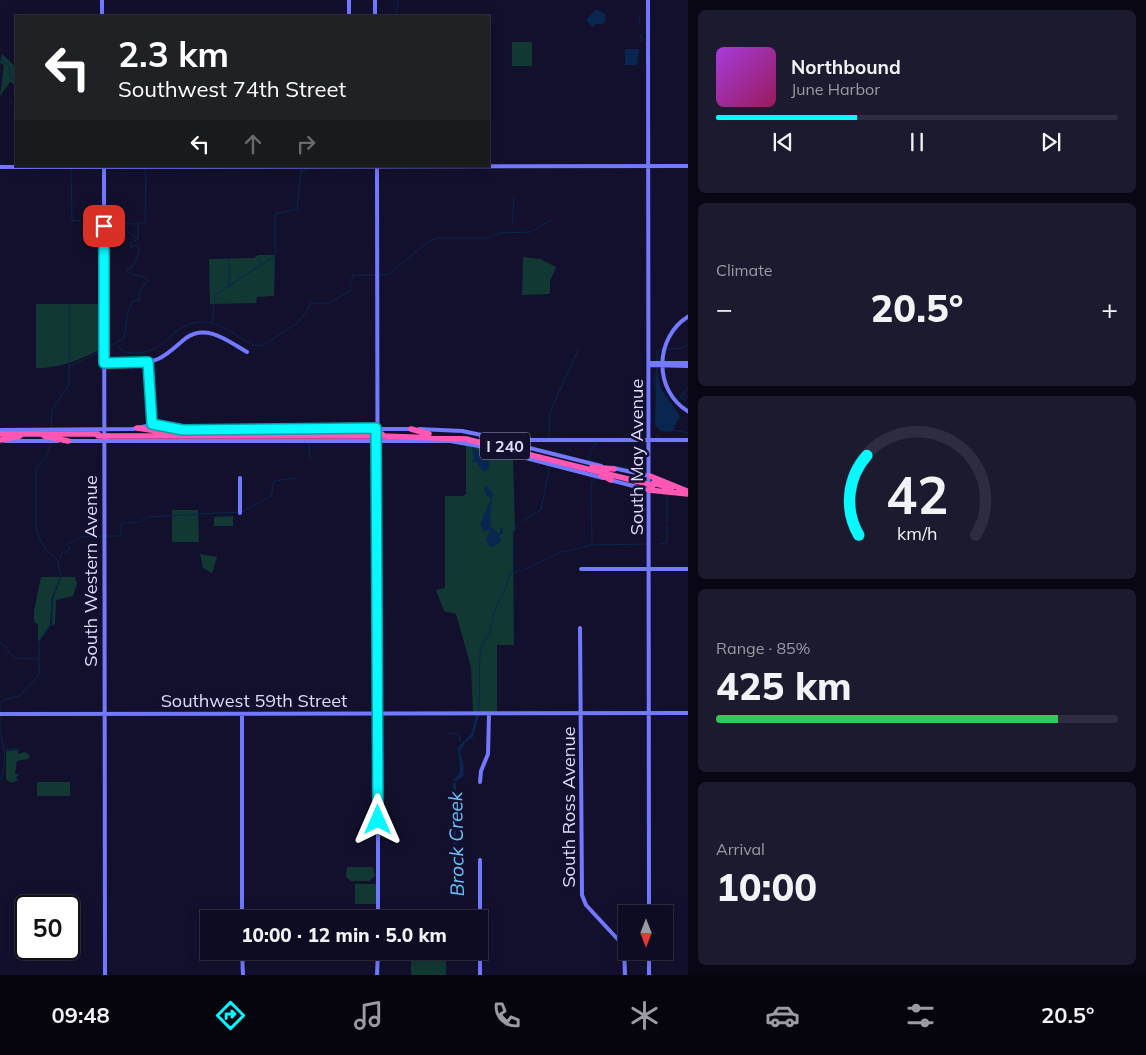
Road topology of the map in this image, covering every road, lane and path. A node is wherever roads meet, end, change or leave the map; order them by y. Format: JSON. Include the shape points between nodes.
{"nodes":[{"id":1,"x":102,"y":0,"type":"edge"},
{"id":2,"x":349,"y":0,"type":"edge"},
{"id":3,"x":375,"y":0,"type":"edge"},
{"id":4,"x":648,"y":0,"type":"edge"},
{"id":5,"x":102,"y":15,"type":"edge"},
{"id":6,"x":349,"y":15,"type":"edge"},
{"id":7,"x":375,"y":15,"type":"edge"},
{"id":8,"x":490,"y":166,"type":"edge"},
{"id":9,"x":650,"y":166,"type":"junction"},
{"id":10,"x":688,"y":166,"type":"edge"},
{"id":11,"x":0,"y":167,"type":"edge"},
{"id":12,"x":104,"y":167,"type":"edge"},
{"id":13,"x":376,"y":167,"type":"edge"},
{"id":14,"x":688,"y":316,"type":"edge"},
{"id":15,"x":247,"y":352,"type":"dead end"},
{"id":16,"x":148,"y":362,"type":"junction"},
{"id":17,"x":104,"y":363,"type":"junction"},
{"id":18,"x":650,"y":364,"type":"junction"},
{"id":19,"x":661,"y":364,"type":"junction"},
{"id":20,"x":688,"y":364,"type":"edge"},
{"id":21,"x":688,"y":412,"type":"edge"},
{"id":22,"x":150,"y":424,"type":"junction"},
{"id":23,"x":103,"y":428,"type":"junction"},
{"id":24,"x":137,"y":428,"type":"junction"},
{"id":25,"x":376,"y":428,"type":"junction"},
{"id":26,"x":340,"y":429,"type":"junction"},
{"id":27,"x":70,"y":430,"type":"junction"},
{"id":28,"x":158,"y":430,"type":"junction"},
{"id":29,"x":411,"y":430,"type":"junction"},
{"id":30,"x":179,"y":434,"type":"junction"},
{"id":31,"x":316,"y":434,"type":"junction"},
{"id":32,"x":0,"y":435,"type":"edge"},
{"id":33,"x":46,"y":435,"type":"junction"},
{"id":34,"x":97,"y":435,"type":"junction"},
{"id":35,"x":109,"y":435,"type":"junction"},
{"id":36,"x":371,"y":435,"type":"junction"},
{"id":37,"x":382,"y":435,"type":"junction"},
{"id":38,"x":426,"y":435,"type":"junction"},
{"id":39,"x":157,"y":436,"type":"junction"},
{"id":40,"x":286,"y":436,"type":"junction"},
{"id":41,"x":650,"y":439,"type":"junction"},
{"id":42,"x":498,"y":440,"type":"junction"},
{"id":43,"x":688,"y":440,"type":"edge"},
{"id":44,"x":68,"y":441,"type":"junction"},
{"id":45,"x":127,"y":441,"type":"junction"},
{"id":46,"x":307,"y":441,"type":"junction"},
{"id":47,"x":399,"y":441,"type":"junction"},
{"id":48,"x":103,"y":442,"type":"junction"},
{"id":49,"x":377,"y":442,"type":"junction"},
{"id":50,"x":591,"y":468,"type":"junction"},
{"id":51,"x":614,"y":469,"type":"junction"},
{"id":52,"x":650,"y":476,"type":"junction"},
{"id":53,"x":240,"y":478,"type":"dead end"},
{"id":54,"x":611,"y":480,"type":"junction"},
{"id":55,"x":643,"y":482,"type":"junction"},
{"id":56,"x":652,"y":486,"type":"junction"},
{"id":57,"x":688,"y":493,"type":"edge"},
{"id":58,"x":240,"y":512,"type":"dead end"},
{"id":59,"x":581,"y":569,"type":"dead end"},
{"id":60,"x":650,"y":569,"type":"junction"},
{"id":61,"x":688,"y":569,"type":"edge"},
{"id":62,"x":580,"y":628,"type":"dead end"},
{"id":63,"x":582,"y":713,"type":"junction"},
{"id":64,"x":649,"y":713,"type":"junction"},
{"id":65,"x":688,"y":713,"type":"edge"},
{"id":66,"x":2,"y":714,"type":"edge"},
{"id":67,"x":104,"y":714,"type":"junction"},
{"id":68,"x":242,"y":714,"type":"junction"},
{"id":69,"x":378,"y":714,"type":"junction"},
{"id":70,"x":489,"y":714,"type":"junction"},
{"id":71,"x":480,"y":782,"type":"dead end"},
{"id":72,"x":480,"y":860,"type":"dead end"},
{"id":73,"x":649,"y":905,"type":"edge"},
{"id":74,"x":242,"y":910,"type":"edge"},
{"id":75,"x":378,"y":910,"type":"edge"},
{"id":76,"x":242,"y":960,"type":"edge"},
{"id":77,"x":378,"y":960,"type":"edge"},
{"id":78,"x":649,"y":960,"type":"edge"},
{"id":79,"x":105,"y":975,"type":"edge"},
{"id":80,"x":242,"y":975,"type":"edge"},
{"id":81,"x":378,"y":975,"type":"edge"},
{"id":82,"x":480,"y":975,"type":"edge"},
{"id":83,"x":625,"y":975,"type":"edge"},
{"id":84,"x":649,"y":975,"type":"edge"}],
"edges":[{"from":1,"to":5,"type":"main road"},
{"from":2,"to":6,"type":"main road"},
{"from":3,"to":7,"type":"main road"},
{"from":4,"to":9,"type":"main road","name":"South May Avenue"},
{"from":8,"to":9,"type":"main road"},
{"from":9,"to":10,"type":"main road"},
{"from":9,"to":18,"type":"main road","name":"South May Avenue"},
{"from":11,"to":12,"type":"main road"},
{"from":12,"to":17,"type":"main road","name":"South Western Avenue"},
{"from":13,"to":25,"type":"main road"},
{"from":14,"to":19,"type":"main road","via":[[670,336]]},
{"from":15,"to":16,"type":"main road","via":[[217,335],[202,332],[188,336],[163,356]]},
{"from":16,"to":17,"type":"main road"},
{"from":16,"to":22,"type":"main road","via":[[151,373]]},
{"from":17,"to":23,"type":"main road","name":"South Western Avenue"},
{"from":18,"to":19,"type":"main road"},
{"from":18,"to":41,"type":"main road","name":"South May Avenue"},
{"from":19,"to":20,"type":"main road"},
{"from":19,"to":21,"type":"main road","via":[[668,391]]},
{"from":22,"to":24,"type":"main road"},
{"from":22,"to":26,"type":"main road","via":[[183,430]]},
{"from":22,"to":28,"type":"highway"},
{"from":23,"to":34,"type":"main road"},
{"from":23,"to":35,"type":"main road"},
{"from":23,"to":48,"type":"main road","name":"South Western Avenue"},
{"from":24,"to":28,"type":"highway"},
{"from":24,"to":35,"type":"main road"},
{"from":25,"to":36,"type":"main road"},
{"from":25,"to":37,"type":"main road"},
{"from":25,"to":49,"type":"main road"},
{"from":26,"to":31,"type":"highway"},
{"from":26,"to":36,"type":"main road"},
{"from":27,"to":32,"type":"main road"},
{"from":27,"to":33,"type":"highway"},
{"from":27,"to":34,"type":"main road"},
{"from":28,"to":30,"type":"highway"},
{"from":29,"to":37,"type":"main road"},
{"from":29,"to":38,"type":"highway"},
{"from":29,"to":42,"type":"main road","via":[[462,431]]},
{"from":30,"to":31,"type":"highway","number":"I 240"},
{"from":30,"to":35,"type":"highway","number":"I 240"},
{"from":31,"to":36,"type":"highway","number":"I 240"},
{"from":32,"to":33,"type":"highway","number":"I 240"},
{"from":32,"to":44,"type":"main road"},
{"from":33,"to":34,"type":"highway","number":"I 240"},
{"from":33,"to":44,"type":"highway"},
{"from":34,"to":35,"type":"highway","number":"I 240","bridge":true},
{"from":34,"to":44,"type":"main road"},
{"from":34,"to":48,"type":"main road"},
{"from":35,"to":39,"type":"highway","number":"I 240"},
{"from":35,"to":45,"type":"main road"},
{"from":35,"to":48,"type":"main road"},
{"from":36,"to":37,"type":"highway","number":"I 240","bridge":true},
{"from":36,"to":40,"type":"highway","number":"I 240"},
{"from":36,"to":46,"type":"main road"},
{"from":36,"to":49,"type":"main road"},
{"from":37,"to":38,"type":"highway","number":"I 240"},
{"from":37,"to":47,"type":"main road"},
{"from":37,"to":49,"type":"main road"},
{"from":38,"to":47,"type":"highway"},
{"from":38,"to":50,"type":"highway","number":"I 240","via":[[474,438]]},
{"from":39,"to":40,"type":"highway","number":"I 240"},
{"from":39,"to":45,"type":"highway"},
{"from":40,"to":46,"type":"highway"},
{"from":41,"to":42,"type":"main road"},
{"from":41,"to":43,"type":"main road"},
{"from":41,"to":52,"type":"main road","name":"South May Avenue"},
{"from":42,"to":51,"type":"main road"},
{"from":45,"to":46,"type":"main road"},
{"from":47,"to":54,"type":"main road","via":[[450,441]]},
{"from":48,"to":67,"type":"main road","name":"South Western Avenue"},
{"from":49,"to":69,"type":"main road"},
{"from":50,"to":51,"type":"highway"},
{"from":50,"to":54,"type":"highway"},
{"from":50,"to":55,"type":"highway","number":"I 240"},
{"from":51,"to":55,"type":"main road"},
{"from":52,"to":55,"type":"main road"},
{"from":52,"to":56,"type":"main road","name":"South May Avenue"},
{"from":52,"to":57,"type":"highway"},
{"from":53,"to":58,"type":"main road"},
{"from":54,"to":55,"type":"main road"},
{"from":55,"to":56,"type":"highway","number":"I 240","bridge":true},
{"from":56,"to":57,"type":"highway","number":"I 240"},
{"from":56,"to":60,"type":"main road","name":"South May Avenue"},
{"from":59,"to":60,"type":"main road"},
{"from":60,"to":61,"type":"main road"},
{"from":60,"to":64,"type":"main road","name":"South May Avenue"},
{"from":62,"to":63,"type":"main road","name":"South Ross Avenue"},
{"from":63,"to":64,"type":"main road","name":"Southwest 59th Street"},
{"from":63,"to":70,"type":"main road","name":"Southwest 59th Street"},
{"from":63,"to":83,"type":"main road","name":"South Ross Avenue","via":[[582,896],[586,905],[622,944]]},
{"from":64,"to":65,"type":"main road","name":"Southwest 59th Street"},
{"from":64,"to":73,"type":"main road","name":"South May Avenue"},
{"from":66,"to":67,"type":"main road","name":"Southwest 59th Street"},
{"from":67,"to":68,"type":"main road","name":"Southwest 59th Street"},
{"from":67,"to":79,"type":"main road","name":"South Western Avenue"},
{"from":68,"to":69,"type":"main road","name":"Southwest 59th Street"},
{"from":68,"to":74,"type":"main road"},
{"from":69,"to":70,"type":"main road","name":"Southwest 59th Street"},
{"from":69,"to":75,"type":"main road"},
{"from":70,"to":71,"type":"main road","via":[[488,754]]},
{"from":72,"to":82,"type":"main road"},
{"from":76,"to":80,"type":"main road"},
{"from":77,"to":81,"type":"main road"},
{"from":78,"to":84,"type":"main road"}]}
